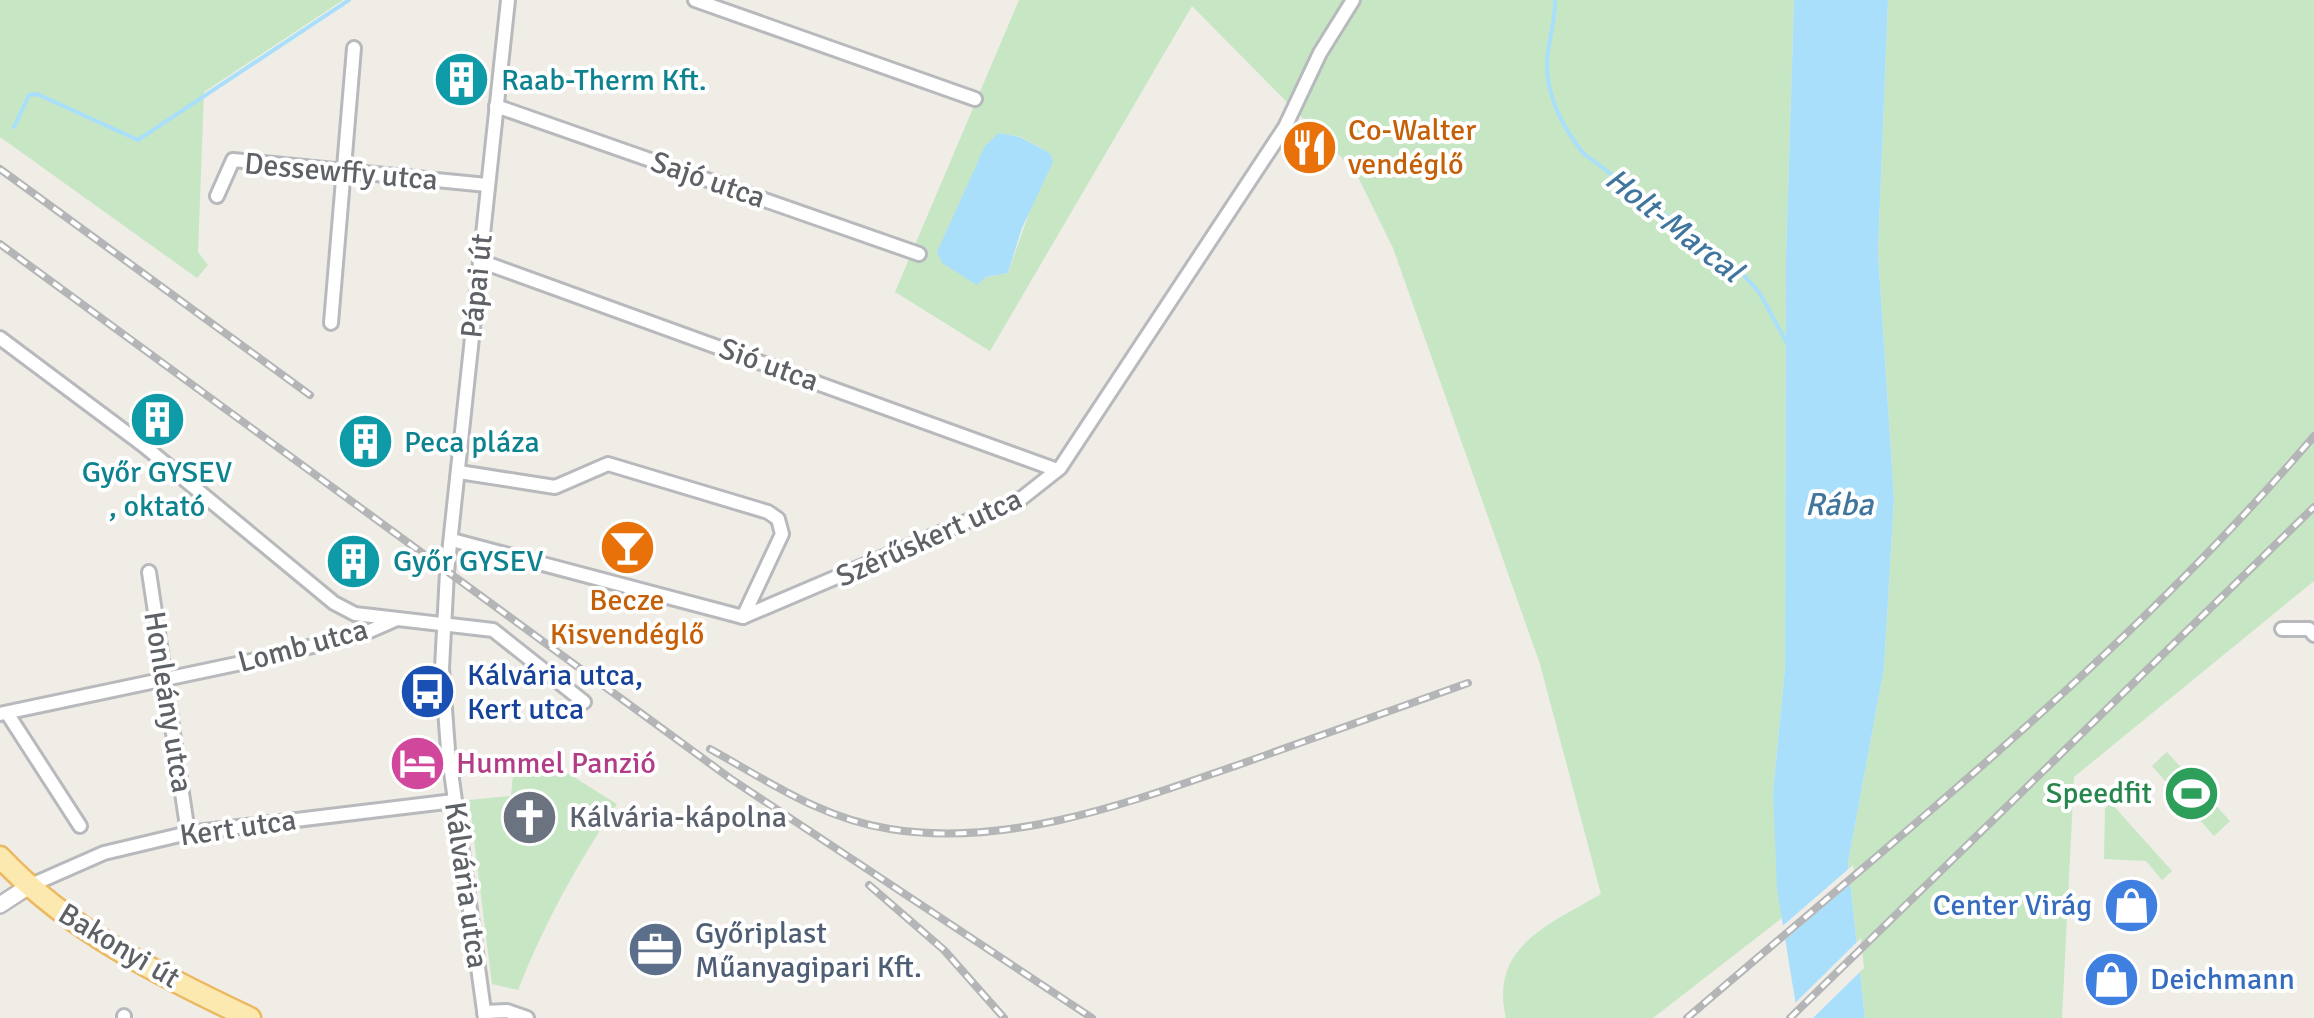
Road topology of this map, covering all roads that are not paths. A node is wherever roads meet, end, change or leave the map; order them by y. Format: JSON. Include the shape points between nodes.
{"nodes":[{"id":1,"x":508,"y":0,"type":"edge"},
{"id":2,"x":695,"y":0,"type":"edge"},
{"id":3,"x":1353,"y":0,"type":"edge"},
{"id":4,"x":354,"y":48,"type":"dead end"},
{"id":5,"x":975,"y":99,"type":"dead end"},
{"id":6,"x":496,"y":106,"type":"junction"},
{"id":7,"x":342,"y":171,"type":"junction"},
{"id":8,"x":487,"y":185,"type":"junction"},
{"id":9,"x":217,"y":196,"type":"dead end"},
{"id":10,"x":920,"y":254,"type":"dead end"},
{"id":11,"x":480,"y":261,"type":"junction"},
{"id":12,"x":331,"y":323,"type":"dead end"},
{"id":13,"x":0,"y":338,"type":"edge"},
{"id":14,"x":1057,"y":470,"type":"junction"},
{"id":15,"x":459,"y":472,"type":"junction"},
{"id":16,"x":452,"y":540,"type":"junction"},
{"id":17,"x":149,"y":572,"type":"dead end"},
{"id":18,"x":447,"y":572,"type":"joint"},
{"id":19,"x":743,"y":617,"type":"junction"},
{"id":20,"x":399,"y":618,"type":"junction"},
{"id":21,"x":443,"y":623,"type":"junction"},
{"id":22,"x":2282,"y":628,"type":"dead end"},
{"id":23,"x":2314,"y":635,"type":"edge"},
{"id":24,"x":164,"y":680,"type":"junction"},
{"id":25,"x":584,"y":702,"type":"dead end"},
{"id":26,"x":3,"y":714,"type":"edge"},
{"id":27,"x":454,"y":800,"type":"junction"},
{"id":28,"x":80,"y":826,"type":"dead end"},
{"id":29,"x":188,"y":833,"type":"junction"},
{"id":30,"x":0,"y":857,"type":"edge"},
{"id":31,"x":29,"y":886,"type":"junction"},
{"id":32,"x":0,"y":905,"type":"edge"},
{"id":33,"x":484,"y":1015,"type":"edge"},
{"id":34,"x":250,"y":1018,"type":"edge"},
{"id":35,"x":527,"y":1018,"type":"edge"}],
"edges":[{"from":1,"to":6,"type":"street","name":"Pápai út"},
{"from":2,"to":5,"type":"street"},
{"from":3,"to":14,"type":"street","name":"Szérűskert utca","via":[[1286,126]]},
{"from":4,"to":7,"type":"street"},
{"from":6,"to":8,"type":"street","name":"Pápai út"},
{"from":6,"to":10,"type":"street","name":"Sajó utca"},
{"from":7,"to":8,"type":"street","name":"Dessewffy utca"},
{"from":7,"to":9,"type":"street","name":"Dessewffy utca","via":[[233,160]]},
{"from":7,"to":12,"type":"street"},
{"from":8,"to":11,"type":"street","name":"Pápai út"},
{"from":11,"to":14,"type":"street","name":"Sió utca"},
{"from":11,"to":15,"type":"street","name":"Pápai út"},
{"from":13,"to":20,"type":"street","via":[[143,445],[334,603],[355,614]]},
{"from":14,"to":19,"type":"street","name":"Szérűskert utca","via":[[1022,498]]},
{"from":15,"to":16,"type":"street","name":"Pápai út"},
{"from":15,"to":19,"type":"street","via":[[554,487],[608,464],[768,512],[782,534]]},
{"from":16,"to":18,"type":"street","name":"Pápai út"},
{"from":16,"to":19,"type":"street"},
{"from":17,"to":24,"type":"street","name":"Honleány utca"},
{"from":18,"to":21,"type":"street","name":"Kálvária utca"},
{"from":20,"to":21,"type":"street","name":"Lomb utca"},
{"from":20,"to":24,"type":"street","name":"Lomb utca","via":[[366,632]]},
{"from":21,"to":25,"type":"street","name":"Lomb utca","via":[[493,630]]},
{"from":21,"to":27,"type":"street","name":"Kálvária utca"},
{"from":22,"to":23,"type":"street"},
{"from":24,"to":26,"type":"street","name":"Lomb utca"},
{"from":24,"to":29,"type":"street","name":"Honleány utca"},
{"from":26,"to":28,"type":"street"},
{"from":27,"to":29,"type":"street","name":"Kert utca"},
{"from":27,"to":33,"type":"street","name":"Kálvária utca"},
{"from":29,"to":31,"type":"street","name":"Kert utca","via":[[104,853]]},
{"from":30,"to":31,"type":"main road","name":"Bakonyi út"},
{"from":31,"to":32,"type":"street"},
{"from":31,"to":34,"type":"main road","name":"Bakonyi út","via":[[142,965]]},
{"from":33,"to":35,"type":"street","via":[[507,1011]]}]}
